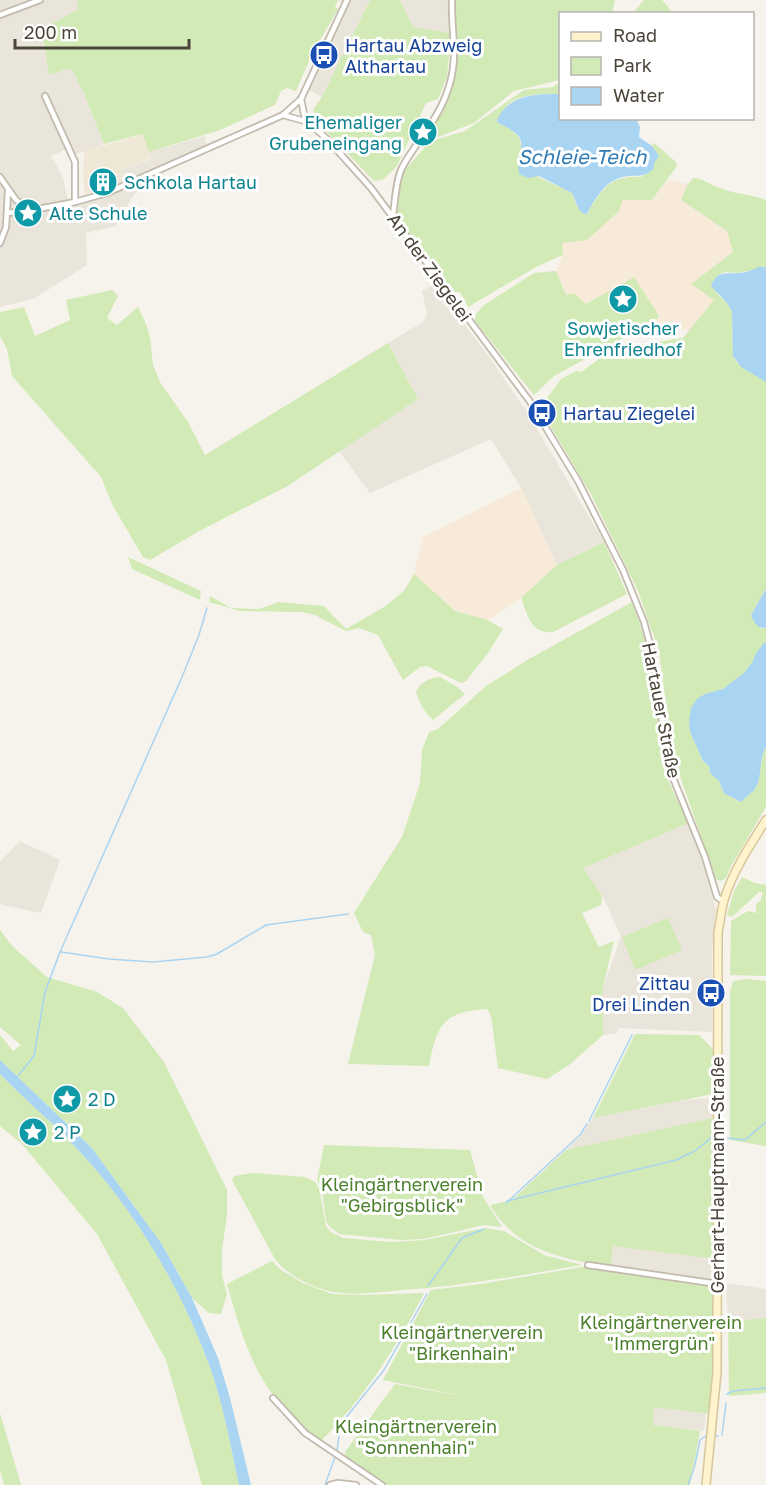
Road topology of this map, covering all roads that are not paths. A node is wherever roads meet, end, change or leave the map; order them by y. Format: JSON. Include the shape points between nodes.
{"nodes":[{"id":1,"x":40,"y":0,"type":"edge"},
{"id":2,"x":347,"y":0,"type":"edge"},
{"id":3,"x":452,"y":0,"type":"edge"},
{"id":4,"x":0,"y":15,"type":"edge"},
{"id":5,"x":45,"y":96,"type":"dead end"},
{"id":6,"x":301,"y":99,"type":"junction"},
{"id":7,"x":283,"y":115,"type":"junction"},
{"id":8,"x":305,"y":119,"type":"junction"},
{"id":9,"x":0,"y":177,"type":"edge"},
{"id":10,"x":8,"y":191,"type":"junction"},
{"id":11,"x":75,"y":202,"type":"junction"},
{"id":12,"x":24,"y":207,"type":"junction"},
{"id":13,"x":8,"y":213,"type":"junction"},
{"id":14,"x":393,"y":215,"type":"junction"},
{"id":15,"x":0,"y":243,"type":"edge"},
{"id":16,"x":544,"y":423,"type":"joint"},
{"id":17,"x":766,"y":820,"type":"edge"},
{"id":18,"x":724,"y":902,"type":"junction"},
{"id":19,"x":588,"y":1265,"type":"dead end"},
{"id":20,"x":718,"y":1284,"type":"junction"},
{"id":21,"x":273,"y":1398,"type":"dead end"},
{"id":22,"x":375,"y":1483,"type":"edge"},
{"id":23,"x":330,"y":1485,"type":"edge"},
{"id":24,"x":356,"y":1485,"type":"edge"},
{"id":25,"x":382,"y":1485,"type":"edge"},
{"id":26,"x":706,"y":1485,"type":"edge"}],
"edges":[{"from":1,"to":4,"type":"street"},
{"from":2,"to":6,"type":"street"},
{"from":3,"to":14,"type":"street","via":[[453,73],[436,116],[401,168]]},
{"from":5,"to":11,"type":"street","via":[[75,162]]},
{"from":6,"to":7,"type":"street"},
{"from":6,"to":8,"type":"street"},
{"from":7,"to":8,"type":"street"},
{"from":7,"to":11,"type":"street","via":[[107,193]]},
{"from":8,"to":14,"type":"street","name":"An der Ziegelei"},
{"from":9,"to":10,"type":"street"},
{"from":10,"to":12,"type":"street"},
{"from":10,"to":13,"type":"street"},
{"from":11,"to":12,"type":"street","via":[[38,209]]},
{"from":12,"to":13,"type":"street"},
{"from":13,"to":15,"type":"street"},
{"from":14,"to":16,"type":"street","name":"An der Ziegelei"},
{"from":16,"to":18,"type":"street","name":"Hartauer Straße","via":[[578,481],[635,597],[652,652],[669,768],[717,897]]},
{"from":17,"to":18,"type":"main road","name":"Gerhart-Hauptmann-Straße","via":[[744,856]]},
{"from":18,"to":20,"type":"main road","name":"Gerhart-Hauptmann-Straße","via":[[717,951]]},
{"from":19,"to":20,"type":"street"},
{"from":20,"to":26,"type":"main road","name":"Gerhart-Hauptmann-Straße","via":[[717,1372]]},
{"from":21,"to":22,"type":"street","via":[[305,1433]]},
{"from":22,"to":25,"type":"street"},
{"from":23,"to":24,"type":"street"}]}
